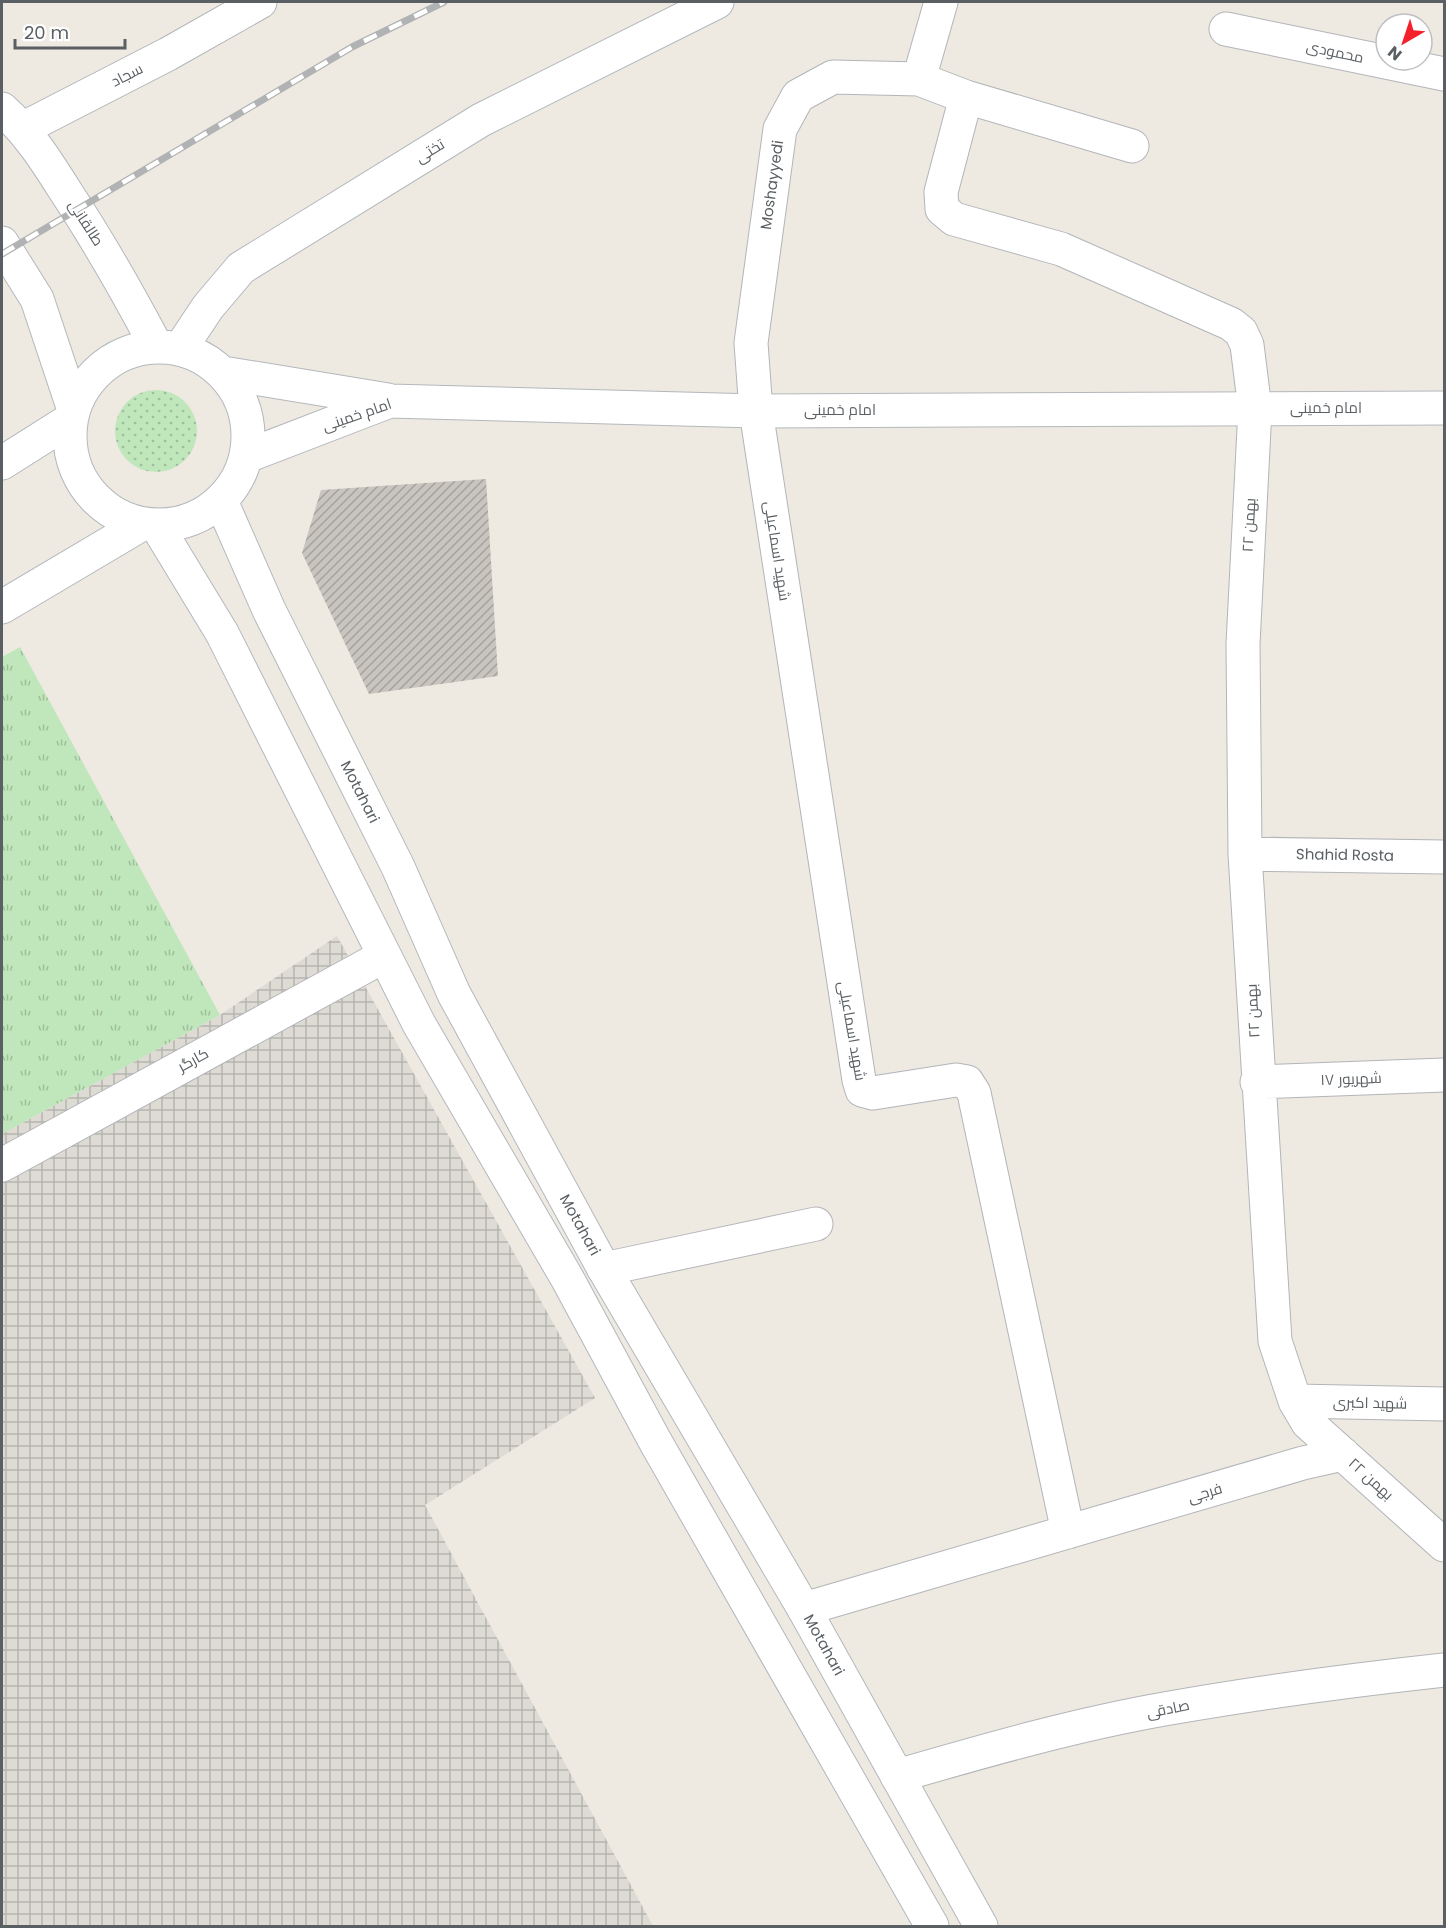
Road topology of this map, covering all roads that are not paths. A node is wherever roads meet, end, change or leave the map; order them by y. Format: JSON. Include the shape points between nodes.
{"nodes":[{"id":1,"x":260,"y":2,"type":"edge"},
{"id":2,"x":717,"y":2,"type":"edge"},
{"id":3,"x":941,"y":2,"type":"edge"},
{"id":4,"x":1226,"y":29,"type":"dead end"},
{"id":5,"x":1444,"y":74,"type":"edge"},
{"id":6,"x":920,"y":79,"type":"junction"},
{"id":7,"x":966,"y":97,"type":"junction"},
{"id":8,"x":13,"y":119,"type":"edge"},
{"id":9,"x":1132,"y":146,"type":"dead end"},
{"id":10,"x":2,"y":243,"type":"edge"},
{"id":11,"x":168,"y":347,"type":"junction"},
{"id":12,"x":223,"y":373,"type":"junction"},
{"id":13,"x":390,"y":401,"type":"junction"},
{"id":14,"x":1444,"y":408,"type":"edge"},
{"id":15,"x":1254,"y":409,"type":"junction"},
{"id":16,"x":756,"y":411,"type":"junction"},
{"id":17,"x":72,"y":414,"type":"junction"},
{"id":18,"x":247,"y":456,"type":"junction"},
{"id":19,"x":2,"y":463,"type":"edge"},
{"id":20,"x":221,"y":501,"type":"junction"},
{"id":21,"x":150,"y":525,"type":"junction"},
{"id":22,"x":2,"y":607,"type":"edge"},
{"id":23,"x":1245,"y":854,"type":"junction"},
{"id":24,"x":1444,"y":857,"type":"edge"},
{"id":25,"x":428,"y":936,"type":"junction"},
{"id":26,"x":384,"y":956,"type":"junction"},
{"id":27,"x":1444,"y":1075,"type":"edge"},
{"id":28,"x":1257,"y":1082,"type":"junction"},
{"id":29,"x":2,"y":1165,"type":"edge"},
{"id":30,"x":816,"y":1224,"type":"dead end"},
{"id":31,"x":604,"y":1269,"type":"junction"},
{"id":32,"x":1295,"y":1401,"type":"junction"},
{"id":33,"x":1444,"y":1404,"type":"edge"},
{"id":34,"x":1343,"y":1454,"type":"junction"},
{"id":35,"x":1068,"y":1532,"type":"junction"},
{"id":36,"x":1444,"y":1545,"type":"edge"},
{"id":37,"x":804,"y":1609,"type":"junction"},
{"id":38,"x":1444,"y":1670,"type":"edge"},
{"id":39,"x":897,"y":1776,"type":"junction"},
{"id":40,"x":932,"y":1926,"type":"edge"},
{"id":41,"x":981,"y":1926,"type":"edge"}],
"edges":[{"from":1,"to":8,"type":"street","name":"سجاد","via":[[168,54]]},
{"from":2,"to":11,"type":"street","name":"تختی","via":[[481,120],[241,268]]},
{"from":3,"to":6,"type":"street"},
{"from":4,"to":5,"type":"street","name":"محمودی"},
{"from":6,"to":7,"type":"street","name":"Moshayyedi"},
{"from":6,"to":16,"type":"street","name":"Moshayyedi","via":[[833,77],[798,96],[780,129],[751,343]]},
{"from":7,"to":9,"type":"street","name":"Moshayyedi"},
{"from":7,"to":15,"type":"street","name":"۲۲ بهمن","via":[[941,192],[942,209],[954,219],[1061,249],[1231,324],[1241,332],[1247,345]]},
{"from":8,"to":11,"type":"street","name":"طالقانی"},
{"from":10,"to":17,"type":"street","via":[[37,299]]},
{"from":11,"to":12,"type":"street","via":[[203,358]]},
{"from":11,"to":17,"type":"street","via":[[129,350],[105,363],[86,382]]},
{"from":12,"to":13,"type":"street"},
{"from":12,"to":18,"type":"street","via":[[245,411]]},
{"from":13,"to":16,"type":"street","name":"امام خمینی"},
{"from":13,"to":18,"type":"street","name":"امام خمینی"},
{"from":14,"to":15,"type":"street","name":"امام خمینی"},
{"from":15,"to":16,"type":"street","name":"امام خمینی"},
{"from":15,"to":23,"type":"street","name":"۲۲ بهمن","via":[[1243,644]]},
{"from":16,"to":35,"type":"street","name":"شهید اسماعیلی","via":[[859,1080],[862,1090],[873,1093],[956,1080],[967,1082],[974,1093]]},
{"from":17,"to":19,"type":"street"},
{"from":17,"to":21,"type":"street","via":[[70,448],[78,475],[94,498],[116,515]]},
{"from":18,"to":20,"type":"street","via":[[237,480]]},
{"from":20,"to":21,"type":"street","via":[[181,523]]},
{"from":20,"to":25,"type":"street","name":"Motahari","via":[[269,610],[398,867]]},
{"from":21,"to":22,"type":"street"},
{"from":21,"to":26,"type":"street","via":[[222,633]]},
{"from":23,"to":24,"type":"street","name":"Shahid Rosta"},
{"from":23,"to":28,"type":"street","name":"۲۲ بهمن"},
{"from":25,"to":26,"type":"street","name":"کارگر"},
{"from":25,"to":31,"type":"street","name":"Motahari","via":[[454,994]]},
{"from":26,"to":29,"type":"street","name":"کارگر"},
{"from":26,"to":40,"type":"street"},
{"from":27,"to":28,"type":"street","name":"۱۷ شهریور"},
{"from":28,"to":32,"type":"street","name":"۲۲ بهمن","via":[[1275,1341]]},
{"from":30,"to":31,"type":"street"},
{"from":31,"to":37,"type":"street","name":"Motahari"},
{"from":32,"to":33,"type":"street","name":"شهید اکبری"},
{"from":32,"to":34,"type":"street","name":"۲۲ بهمن","via":[[1308,1423]]},
{"from":34,"to":35,"type":"street","name":"فرجی"},
{"from":34,"to":36,"type":"street","name":"۲۲ بهمن"},
{"from":35,"to":37,"type":"street","name":"فرجی"},
{"from":37,"to":39,"type":"street","name":"Motahari"},
{"from":38,"to":39,"type":"street","name":"صادقی","via":[[1342,1681],[1168,1708],[1025,1740]]},
{"from":39,"to":41,"type":"street","name":"Motahari"}]}
